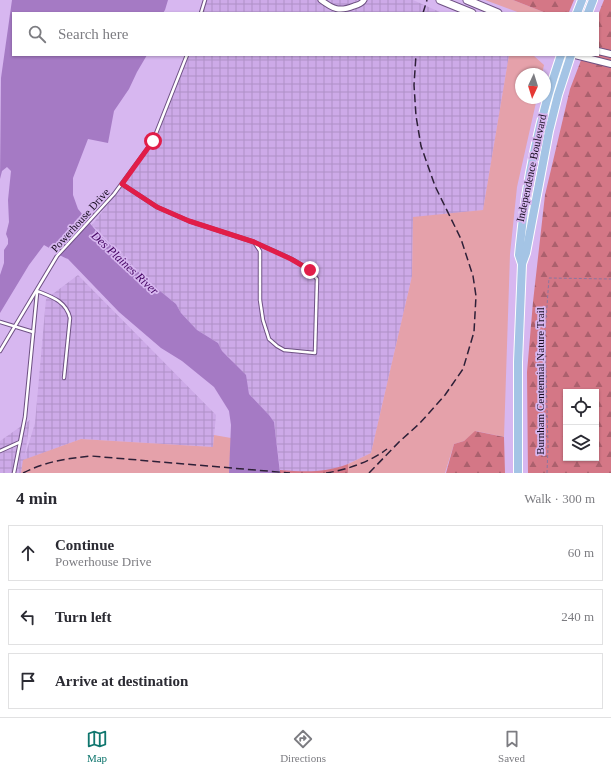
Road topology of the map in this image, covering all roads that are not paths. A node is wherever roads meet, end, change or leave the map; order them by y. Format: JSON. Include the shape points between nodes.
{"nodes":[{"id":1,"x":205,"y":0,"type":"edge"},
{"id":2,"x":321,"y":0,"type":"edge"},
{"id":3,"x":364,"y":0,"type":"edge"},
{"id":4,"x":440,"y":0,"type":"edge"},
{"id":5,"x":467,"y":0,"type":"edge"},
{"id":6,"x":582,"y":0,"type":"edge"},
{"id":7,"x":593,"y":0,"type":"edge"},
{"id":8,"x":201,"y":12,"type":"edge"},
{"id":9,"x":469,"y":12,"type":"edge"},
{"id":10,"x":496,"y":12,"type":"edge"},
{"id":11,"x":577,"y":12,"type":"edge"},
{"id":12,"x":588,"y":12,"type":"edge"},
{"id":13,"x":599,"y":51,"type":"edge"},
{"id":14,"x":611,"y":54,"type":"edge"},
{"id":15,"x":186,"y":56,"type":"edge"},
{"id":16,"x":561,"y":56,"type":"edge"},
{"id":17,"x":571,"y":56,"type":"edge"},
{"id":18,"x":579,"y":56,"type":"edge"},
{"id":19,"x":611,"y":64,"type":"edge"},
{"id":20,"x":122,"y":184,"type":"junction"},
{"id":21,"x":254,"y":242,"type":"junction"},
{"id":22,"x":522,"y":264,"type":"junction"},
{"id":23,"x":37,"y":291,"type":"junction"},
{"id":24,"x":0,"y":322,"type":"edge"},
{"id":25,"x":16,"y":326,"type":"junction"},
{"id":26,"x":33,"y":332,"type":"junction"},
{"id":27,"x":0,"y":351,"type":"edge"},
{"id":28,"x":64,"y":378,"type":"dead end"},
{"id":29,"x":20,"y":442,"type":"junction"},
{"id":30,"x":0,"y":451,"type":"edge"},
{"id":31,"x":14,"y":473,"type":"edge"},
{"id":32,"x":518,"y":473,"type":"edge"}],
"edges":[{"from":1,"to":8,"type":"lane"},
{"from":2,"to":3,"type":"street","via":[[344,10]]},
{"from":4,"to":9,"type":"main road"},
{"from":5,"to":10,"type":"main road"},
{"from":6,"to":11,"type":"main road"},
{"from":7,"to":12,"type":"main road"},
{"from":13,"to":14,"type":"street"},
{"from":15,"to":20,"type":"lane","name":"Powerhouse Drive","via":[[153,141]]},
{"from":16,"to":22,"type":"main road","name":"Independence Boulevard","via":[[546,103],[532,164],[520,245],[519,255]]},
{"from":17,"to":22,"type":"main road","name":"Independence Boulevard","via":[[549,131]]},
{"from":18,"to":19,"type":"street"},
{"from":20,"to":21,"type":"lane","via":[[157,207],[189,221]]},
{"from":20,"to":23,"type":"lane","name":"Powerhouse Drive","via":[[57,256]]},
{"from":21,"to":21,"type":"lane","via":[[260,251],[260,300],[269,339],[284,350],[315,353],[317,278],[310,270],[291,259]]},
{"from":22,"to":32,"type":"main road","name":"Independence Boulevard","via":[[518,362]]},
{"from":23,"to":25,"type":"lane","name":"Powerhouse Drive"},
{"from":23,"to":26,"type":"lane"},
{"from":23,"to":28,"type":"lane","via":[[59,300],[69,313]]},
{"from":24,"to":25,"type":"lane"},
{"from":25,"to":26,"type":"lane"},
{"from":25,"to":27,"type":"lane","name":"Powerhouse Drive"},
{"from":26,"to":29,"type":"lane","via":[[25,417]]},
{"from":29,"to":30,"type":"lane"},
{"from":29,"to":31,"type":"lane"}]}
